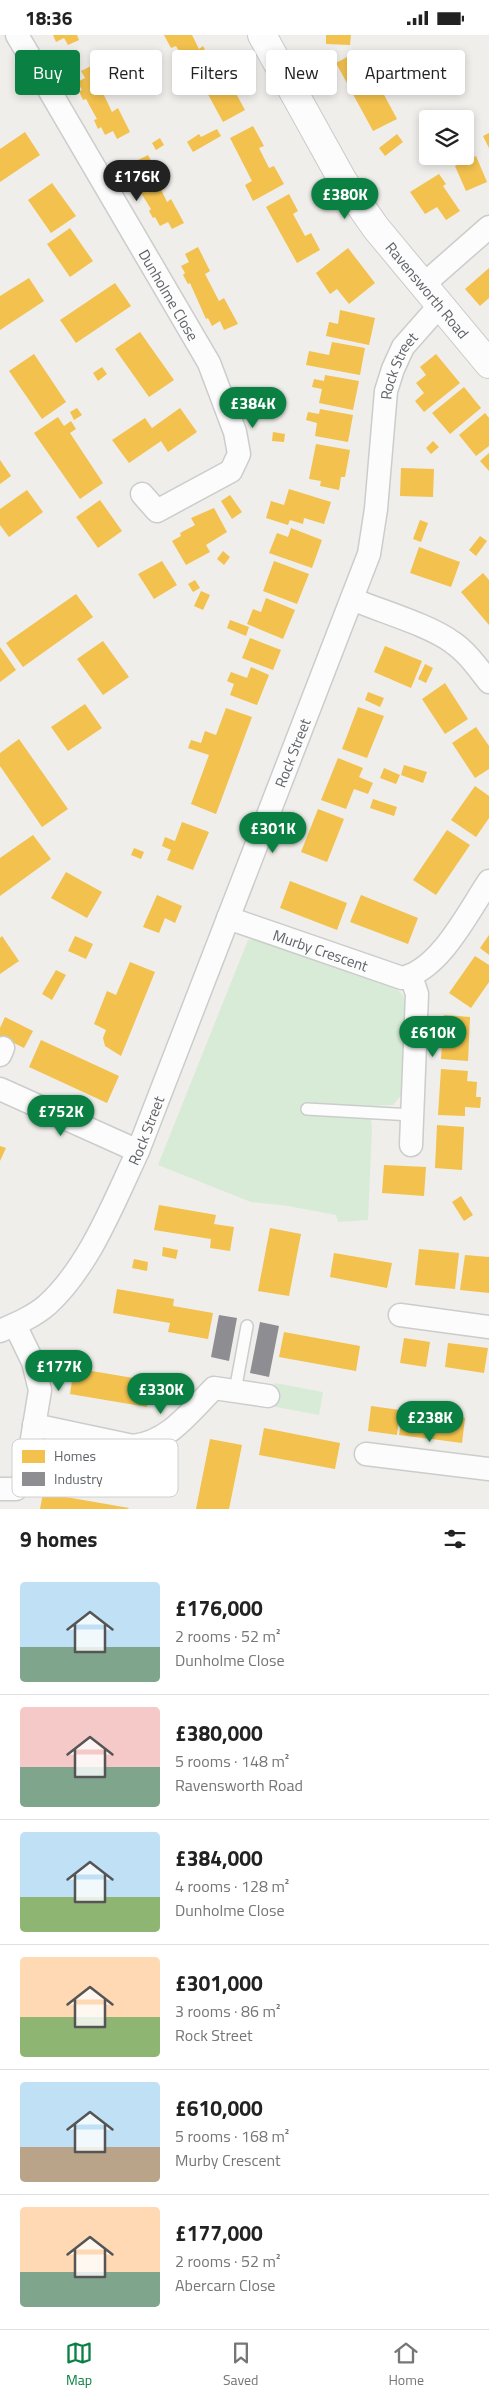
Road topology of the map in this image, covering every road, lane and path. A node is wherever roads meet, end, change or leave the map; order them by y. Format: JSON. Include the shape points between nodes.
{"nodes":[{"id":1,"x":17,"y":35,"type":"edge"},
{"id":2,"x":262,"y":35,"type":"edge"},
{"id":3,"x":489,"y":227,"type":"edge"},
{"id":4,"x":423,"y":285,"type":"junction"},
{"id":5,"x":440,"y":305,"type":"junction"},
{"id":6,"x":489,"y":364,"type":"edge"},
{"id":7,"x":142,"y":494,"type":"dead end"},
{"id":8,"x":352,"y":599,"type":"junction"},
{"id":9,"x":489,"y":682,"type":"edge"},
{"id":10,"x":489,"y":881,"type":"edge"},
{"id":11,"x":228,"y":918,"type":"junction"},
{"id":12,"x":411,"y":976,"type":"junction"},
{"id":13,"x":0,"y":1089,"type":"edge"},
{"id":14,"x":307,"y":1109,"type":"dead end"},
{"id":15,"x":412,"y":1115,"type":"junction"},
{"id":16,"x":411,"y":1145,"type":"dead end"},
{"id":17,"x":138,"y":1151,"type":"junction"},
{"id":18,"x":400,"y":1315,"type":"dead end"},
{"id":19,"x":248,"y":1326,"type":"dead end"},
{"id":20,"x":489,"y":1327,"type":"edge"},
{"id":21,"x":8,"y":1328,"type":"edge"},
{"id":22,"x":235,"y":1391,"type":"junction"},
{"id":23,"x":268,"y":1396,"type":"dead end"},
{"id":24,"x":34,"y":1425,"type":"junction"},
{"id":25,"x":32,"y":1439,"type":"edge"},
{"id":26,"x":103,"y":1439,"type":"edge"},
{"id":27,"x":157,"y":1439,"type":"edge"},
{"id":28,"x":366,"y":1454,"type":"dead end"},
{"id":29,"x":489,"y":1469,"type":"edge"}],
"edges":[{"from":1,"to":7,"type":"street","name":"Dunholme Close","via":[[209,363],[235,433],[239,454],[230,471],[157,511]]},
{"from":2,"to":4,"type":"street","name":"Ravensworth Road","via":[[343,181]]},
{"from":3,"to":4,"type":"street"},
{"from":4,"to":5,"type":"street","name":"Ravensworth Road"},
{"from":5,"to":6,"type":"street","name":"Ravensworth Road"},
{"from":5,"to":8,"type":"street","name":"Rock Street","via":[[403,347],[388,383],[369,554]]},
{"from":8,"to":9,"type":"street","via":[[452,641]]},
{"from":8,"to":11,"type":"street","name":"Rock Street"},
{"from":10,"to":12,"type":"street","via":[[439,954]]},
{"from":11,"to":12,"type":"street","name":"Murby Crescent","via":[[392,976]]},
{"from":11,"to":17,"type":"street","name":"Rock Street"},
{"from":12,"to":15,"type":"street","via":[[417,994]]},
{"from":13,"to":17,"type":"street"},
{"from":14,"to":15,"type":"lane"},
{"from":15,"to":16,"type":"street"},
{"from":17,"to":21,"type":"street","name":"Rock Street","via":[[106,1219],[69,1280],[47,1305]]},
{"from":18,"to":20,"type":"street"},
{"from":19,"to":22,"type":"lane"},
{"from":21,"to":24,"type":"street","via":[[33,1363],[40,1390]]},
{"from":22,"to":23,"type":"street"},
{"from":22,"to":27,"type":"street","via":[[214,1387],[172,1431]]},
{"from":24,"to":25,"type":"street"},
{"from":24,"to":26,"type":"street"},
{"from":28,"to":29,"type":"street"}]}
